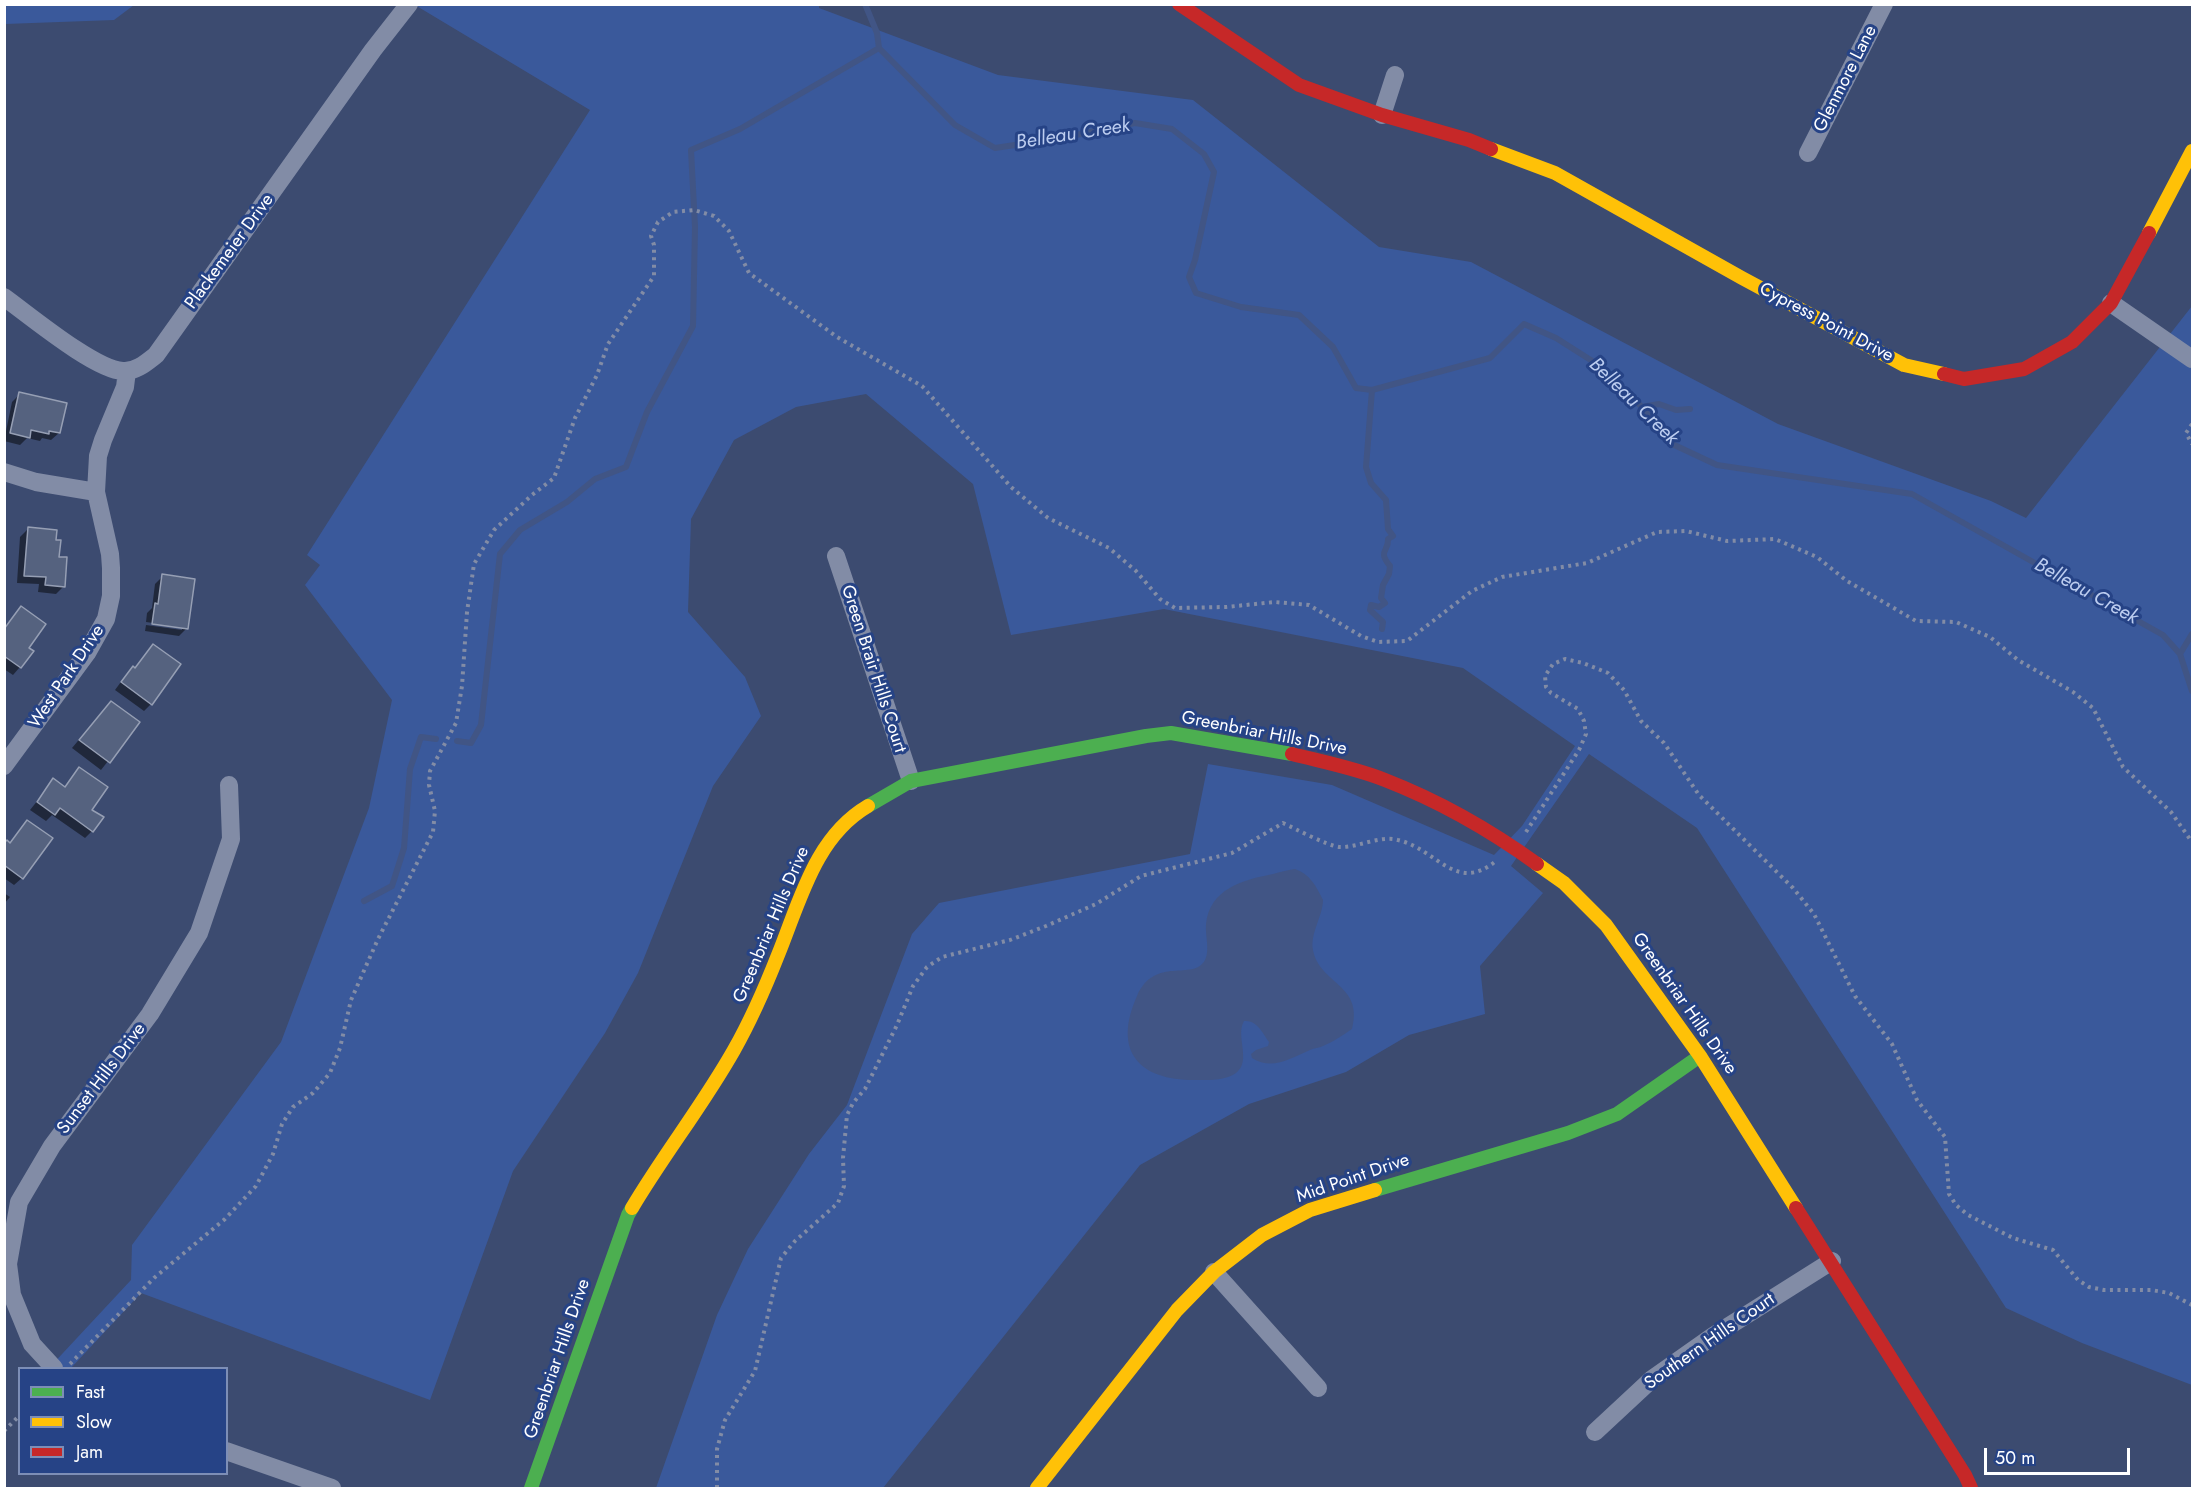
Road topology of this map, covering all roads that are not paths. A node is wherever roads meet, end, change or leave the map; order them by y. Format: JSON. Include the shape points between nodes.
{"nodes":[{"id":1,"x":409,"y":4,"type":"edge"},
{"id":2,"x":1179,"y":4,"type":"edge"},
{"id":3,"x":1884,"y":4,"type":"edge"},
{"id":4,"x":1395,"y":75,"type":"dead end"},
{"id":5,"x":1382,"y":115,"type":"junction"},
{"id":6,"x":2193,"y":151,"type":"edge"},
{"id":7,"x":1808,"y":153,"type":"dead end"},
{"id":8,"x":4,"y":297,"type":"edge"},
{"id":9,"x":2111,"y":303,"type":"junction"},
{"id":10,"x":2193,"y":359,"type":"edge"},
{"id":11,"x":127,"y":371,"type":"junction"},
{"id":12,"x":4,"y":472,"type":"edge"},
{"id":13,"x":96,"y":492,"type":"junction"},
{"id":14,"x":836,"y":556,"type":"dead end"},
{"id":15,"x":4,"y":766,"type":"edge"},
{"id":16,"x":911,"y":781,"type":"junction"},
{"id":17,"x":229,"y":785,"type":"dead end"},
{"id":18,"x":1700,"y":1056,"type":"junction"},
{"id":19,"x":1832,"y":1262,"type":"junction"},
{"id":20,"x":1214,"y":1272,"type":"junction"},
{"id":21,"x":8,"y":1295,"type":"edge"},
{"id":22,"x":53,"y":1367,"type":"edge"},
{"id":23,"x":1318,"y":1388,"type":"dead end"},
{"id":24,"x":1595,"y":1432,"type":"dead end"},
{"id":25,"x":228,"y":1452,"type":"edge"},
{"id":26,"x":332,"y":1488,"type":"edge"},
{"id":27,"x":531,"y":1488,"type":"edge"},
{"id":28,"x":1037,"y":1488,"type":"edge"},
{"id":29,"x":1971,"y":1488,"type":"edge"}],
"edges":[{"from":1,"to":11,"type":"street","name":"Plackemeier Drive","via":[[156,355]]},
{"from":2,"to":5,"type":"street","name":"Cypress Point Drive","via":[[1299,85]]},
{"from":3,"to":7,"type":"street","name":"Glenmore Lane"},
{"from":4,"to":5,"type":"street"},
{"from":5,"to":9,"type":"street","name":"Cypress Point Drive","via":[[1469,140],[1555,173],[1904,365],[1964,379],[2024,369],[2072,342]]},
{"from":6,"to":9,"type":"street","name":"Cypress Point Drive"},
{"from":8,"to":11,"type":"street","via":[[78,351],[105,366]]},
{"from":9,"to":10,"type":"street"},
{"from":11,"to":13,"type":"street","name":"West Park Drive","via":[[125,387],[100,448]]},
{"from":12,"to":13,"type":"street"},
{"from":13,"to":15,"type":"street","name":"West Park Drive","via":[[110,561],[111,596],[106,619],[87,653]]},
{"from":14,"to":16,"type":"street","name":"Green Brair Hills Court"},
{"from":16,"to":18,"type":"street","name":"Greenbriar Hills Drive","via":[[1171,733],[1282,752],[1385,780],[1453,811],[1564,883],[1600,917]]},
{"from":16,"to":27,"type":"street","name":"Greenbriar Hills Drive","via":[[855,814],[821,852],[744,1033],[628,1215]]},
{"from":17,"to":21,"type":"street","name":"Sunset Hills Drive","via":[[231,839],[200,933],[150,1014],[52,1146],[19,1202],[8,1264]]},
{"from":18,"to":19,"type":"street","name":"Greenbriar Hills Drive"},
{"from":18,"to":20,"type":"street","name":"Mid Point Drive","via":[[1617,1114],[1568,1133],[1310,1210],[1262,1235]]},
{"from":19,"to":24,"type":"street","name":"Southern Hills Court","via":[[1652,1379]]},
{"from":19,"to":29,"type":"street","name":"Greenbriar Hills Drive"},
{"from":20,"to":23,"type":"street"},
{"from":20,"to":28,"type":"street","name":"Mid Point Drive","via":[[1177,1310]]},
{"from":21,"to":22,"type":"street","name":"Sunset Hills Drive","via":[[32,1344]]},
{"from":25,"to":26,"type":"street"}]}
